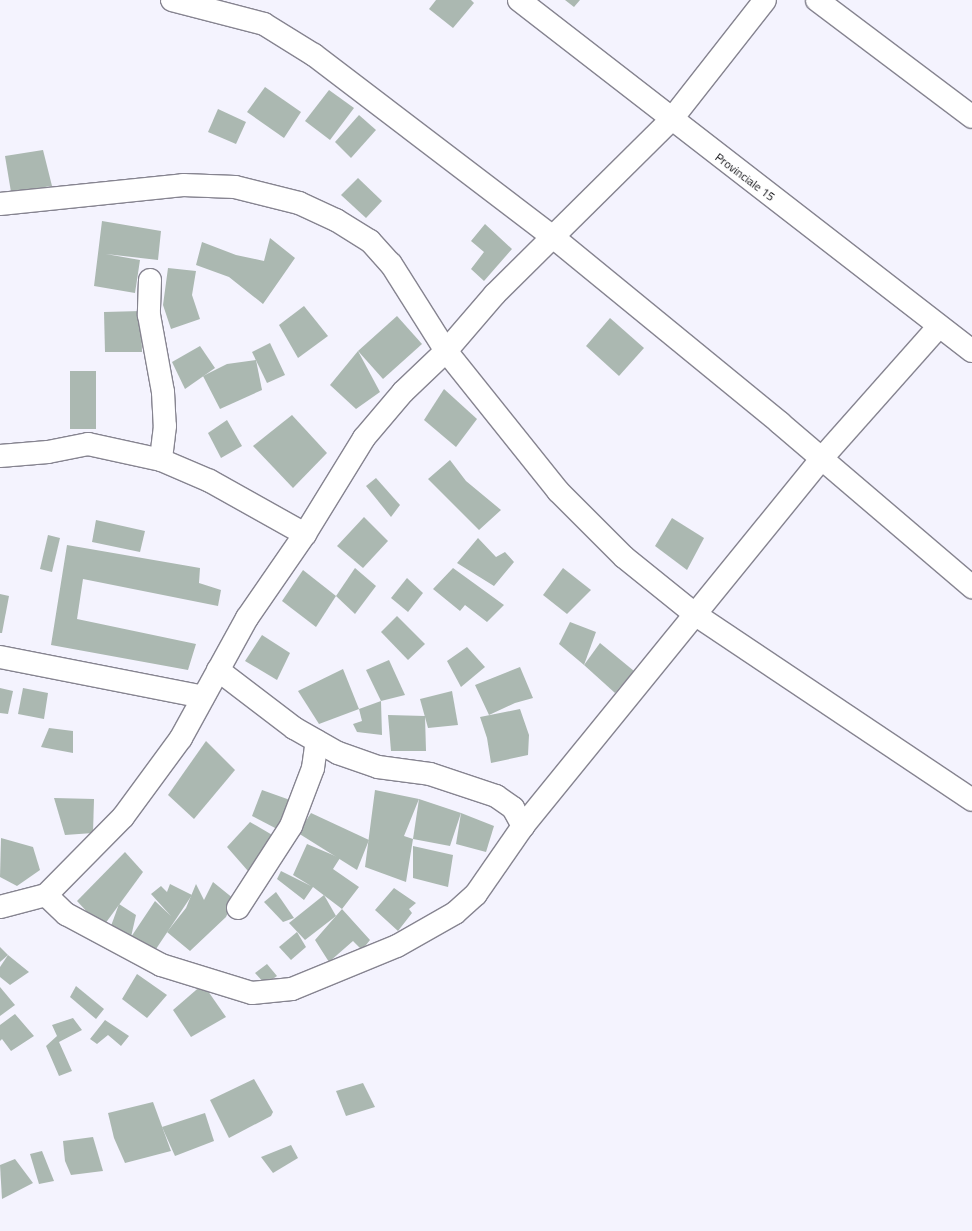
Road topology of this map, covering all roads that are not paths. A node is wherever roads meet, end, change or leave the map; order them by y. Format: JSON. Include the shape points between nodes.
{"nodes":[{"id":1,"x":172,"y":0,"type":"edge"},
{"id":2,"x":518,"y":0,"type":"edge"},
{"id":3,"x":765,"y":0,"type":"edge"},
{"id":4,"x":818,"y":0,"type":"edge"},
{"id":5,"x":972,"y":116,"type":"edge"},
{"id":6,"x":671,"y":120,"type":"junction"},
{"id":7,"x":0,"y":204,"type":"edge"},
{"id":8,"x":553,"y":237,"type":"junction"},
{"id":9,"x":150,"y":280,"type":"dead end"},
{"id":10,"x":939,"y":326,"type":"junction"},
{"id":11,"x":446,"y":351,"type":"junction"},
{"id":12,"x":972,"y":351,"type":"edge"},
{"id":13,"x":0,"y":456,"type":"edge"},
{"id":14,"x":822,"y":458,"type":"junction"},
{"id":15,"x":161,"y":460,"type":"junction"},
{"id":16,"x":305,"y":534,"type":"junction"},
{"id":17,"x":972,"y":587,"type":"edge"},
{"id":18,"x":696,"y":615,"type":"junction"},
{"id":19,"x":0,"y":657,"type":"edge"},
{"id":20,"x":218,"y":670,"type":"junction"},
{"id":21,"x":203,"y":697,"type":"junction"},
{"id":22,"x":317,"y":741,"type":"junction"},
{"id":23,"x":972,"y":800,"type":"edge"},
{"id":24,"x":523,"y":826,"type":"junction"},
{"id":25,"x":46,"y":896,"type":"junction"},
{"id":26,"x":0,"y":907,"type":"edge"},
{"id":27,"x":238,"y":908,"type":"dead end"}],
"edges":[{"from":1,"to":8,"type":"street","via":[[264,24],[289,38],[432,143]]},
{"from":2,"to":6,"type":"street","name":"Provinciale 15"},
{"from":3,"to":6,"type":"street"},
{"from":4,"to":5,"type":"street"},
{"from":6,"to":8,"type":"street"},
{"from":6,"to":10,"type":"street","name":"Provinciale 15"},
{"from":7,"to":11,"type":"street","via":[[183,185],[235,187],[299,203],[336,220],[370,242],[390,264]]},
{"from":8,"to":11,"type":"street","via":[[495,294]]},
{"from":8,"to":14,"type":"street"},
{"from":9,"to":15,"type":"street","via":[[149,314],[163,392],[165,426]]},
{"from":10,"to":12,"type":"street","name":"Provinciale 15"},
{"from":10,"to":14,"type":"street"},
{"from":11,"to":16,"type":"street","via":[[403,392],[364,438]]},
{"from":11,"to":18,"type":"street","via":[[558,491],[624,557]]},
{"from":13,"to":15,"type":"street","via":[[48,452],[88,444]]},
{"from":14,"to":17,"type":"street"},
{"from":14,"to":18,"type":"street"},
{"from":15,"to":16,"type":"street","via":[[210,481]]},
{"from":16,"to":20,"type":"street","via":[[247,618]]},
{"from":18,"to":23,"type":"street"},
{"from":18,"to":24,"type":"street"},
{"from":19,"to":21,"type":"street"},
{"from":20,"to":21,"type":"street"},
{"from":20,"to":22,"type":"street","via":[[294,728]]},
{"from":21,"to":25,"type":"street","via":[[181,738],[153,779],[123,817]]},
{"from":22,"to":24,"type":"street","via":[[338,753],[378,767],[430,774],[496,796],[513,808]]},
{"from":22,"to":27,"type":"street","via":[[313,768],[292,826]]},
{"from":24,"to":25,"type":"street","via":[[476,894],[455,913],[396,946],[292,989],[252,993],[161,965],[66,914]]},
{"from":25,"to":26,"type":"street"}]}
